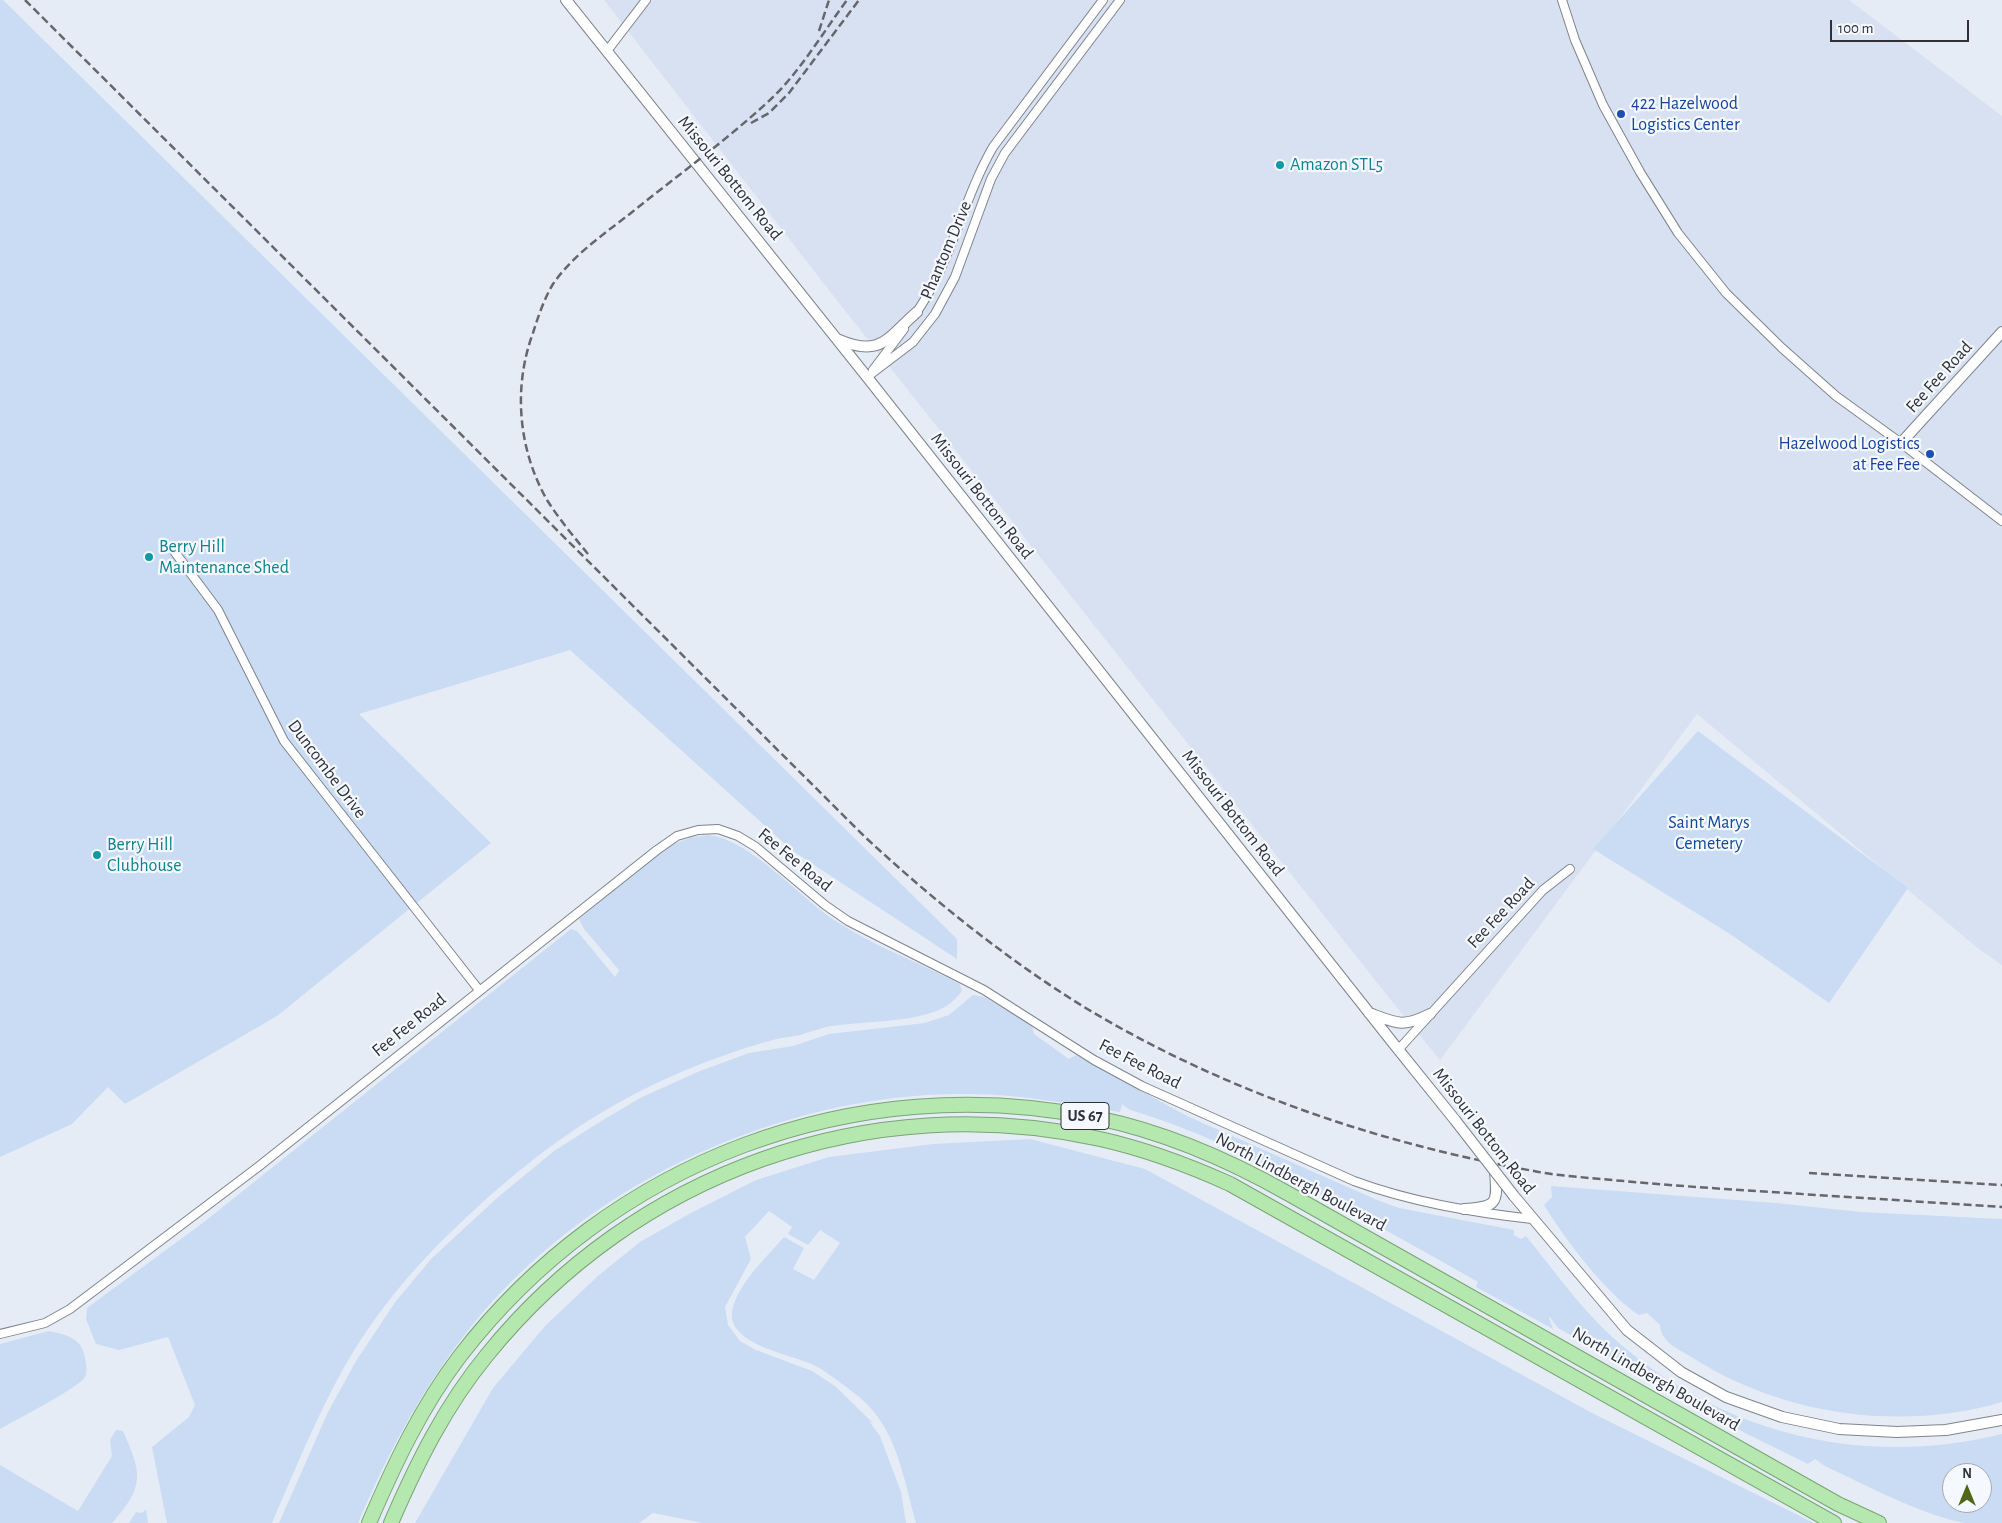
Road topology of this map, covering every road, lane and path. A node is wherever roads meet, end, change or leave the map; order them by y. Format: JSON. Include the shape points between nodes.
{"nodes":[{"id":1,"x":566,"y":0,"type":"edge"},
{"id":2,"x":646,"y":0,"type":"edge"},
{"id":3,"x":1102,"y":0,"type":"edge"},
{"id":4,"x":1120,"y":0,"type":"edge"},
{"id":5,"x":1562,"y":0,"type":"edge"},
{"id":6,"x":607,"y":51,"type":"junction"},
{"id":7,"x":916,"y":312,"type":"junction"},
{"id":8,"x":2002,"y":332,"type":"edge"},
{"id":9,"x":837,"y":339,"type":"junction"},
{"id":10,"x":867,"y":377,"type":"junction"},
{"id":11,"x":1901,"y":443,"type":"junction"},
{"id":12,"x":2002,"y":521,"type":"edge"},
{"id":13,"x":174,"y":550,"type":"dead end"},
{"id":14,"x":1570,"y":870,"type":"dead end"},
{"id":15,"x":479,"y":990,"type":"junction"},
{"id":16,"x":1368,"y":1012,"type":"junction"},
{"id":17,"x":1430,"y":1014,"type":"junction"},
{"id":18,"x":1398,"y":1050,"type":"junction"},
{"id":19,"x":1495,"y":1172,"type":"junction"},
{"id":20,"x":1464,"y":1209,"type":"junction"},
{"id":21,"x":1532,"y":1219,"type":"junction"},
{"id":22,"x":0,"y":1334,"type":"edge"},
{"id":23,"x":2002,"y":1420,"type":"edge"},
{"id":24,"x":369,"y":1523,"type":"edge"},
{"id":25,"x":391,"y":1523,"type":"edge"},
{"id":26,"x":1834,"y":1523,"type":"edge"},
{"id":27,"x":1879,"y":1523,"type":"edge"}],
"edges":[{"from":1,"to":6,"type":"street","name":"Missouri Bottom Road"},
{"from":2,"to":6,"type":"street"},
{"from":3,"to":7,"type":"street","name":"Phantom Drive","via":[[993,147],[978,173],[940,271]]},
{"from":4,"to":10,"type":"street","name":"Phantom Drive","via":[[1005,153],[991,179],[955,276],[935,314],[913,342]]},
{"from":5,"to":11,"type":"street","via":[[1603,105],[1678,233],[1726,293],[1782,348],[1836,396]]},
{"from":6,"to":9,"type":"street","name":"Missouri Bottom Road"},
{"from":7,"to":9,"type":"street","via":[[884,343],[872,348],[858,347]]},
{"from":7,"to":10,"type":"street","name":"Phantom Drive"},
{"from":8,"to":11,"type":"street","name":"Fee Fee Road"},
{"from":9,"to":10,"type":"street","name":"Missouri Bottom Road"},
{"from":10,"to":16,"type":"street","name":"Missouri Bottom Road"},
{"from":11,"to":12,"type":"street"},
{"from":13,"to":15,"type":"street","name":"Duncombe Drive","via":[[218,610],[284,742]]},
{"from":14,"to":17,"type":"street","name":"Fee Fee Road","via":[[1543,890]]},
{"from":15,"to":20,"type":"street","name":"Fee Fee Road","via":[[677,836],[718,829],[756,847],[848,921],[984,990],[1094,1060],[1142,1086],[1354,1181],[1407,1199]]},
{"from":15,"to":22,"type":"street","name":"Fee Fee Road","via":[[258,1167],[70,1309],[45,1323]]},
{"from":16,"to":17,"type":"street","via":[[1404,1024]]},
{"from":16,"to":18,"type":"street","name":"Missouri Bottom Road"},
{"from":17,"to":18,"type":"street","name":"Fee Fee Road"},
{"from":18,"to":19,"type":"street","name":"Missouri Bottom Road","bridge":true},
{"from":19,"to":20,"type":"street","via":[[1496,1198],[1493,1203]]},
{"from":19,"to":21,"type":"street","name":"Missouri Bottom Road","bridge":true},
{"from":20,"to":21,"type":"street","name":"Fee Fee Road"},
{"from":21,"to":23,"type":"street","name":"Missouri Bottom Road","via":[[1627,1330],[1681,1372],[1726,1396],[1782,1416],[1839,1429],[1946,1430]]},
{"from":24,"to":27,"type":"highway","name":"North Lindbergh Boulevard","number":"US 67","via":[[422,1413],[460,1357],[528,1280],[609,1215],[695,1165],[778,1133],[869,1112],[929,1105],[963,1105],[1032,1108],[1099,1119],[1165,1137],[1229,1162],[1830,1499]]},
{"from":25,"to":26,"type":"highway","name":"North Lindbergh Boulevard","number":"US 67","via":[[428,1443],[485,1357],[556,1281],[610,1238],[698,1185],[786,1151],[862,1132],[964,1124],[1033,1128],[1101,1139],[1166,1158],[1222,1181]]}]}
